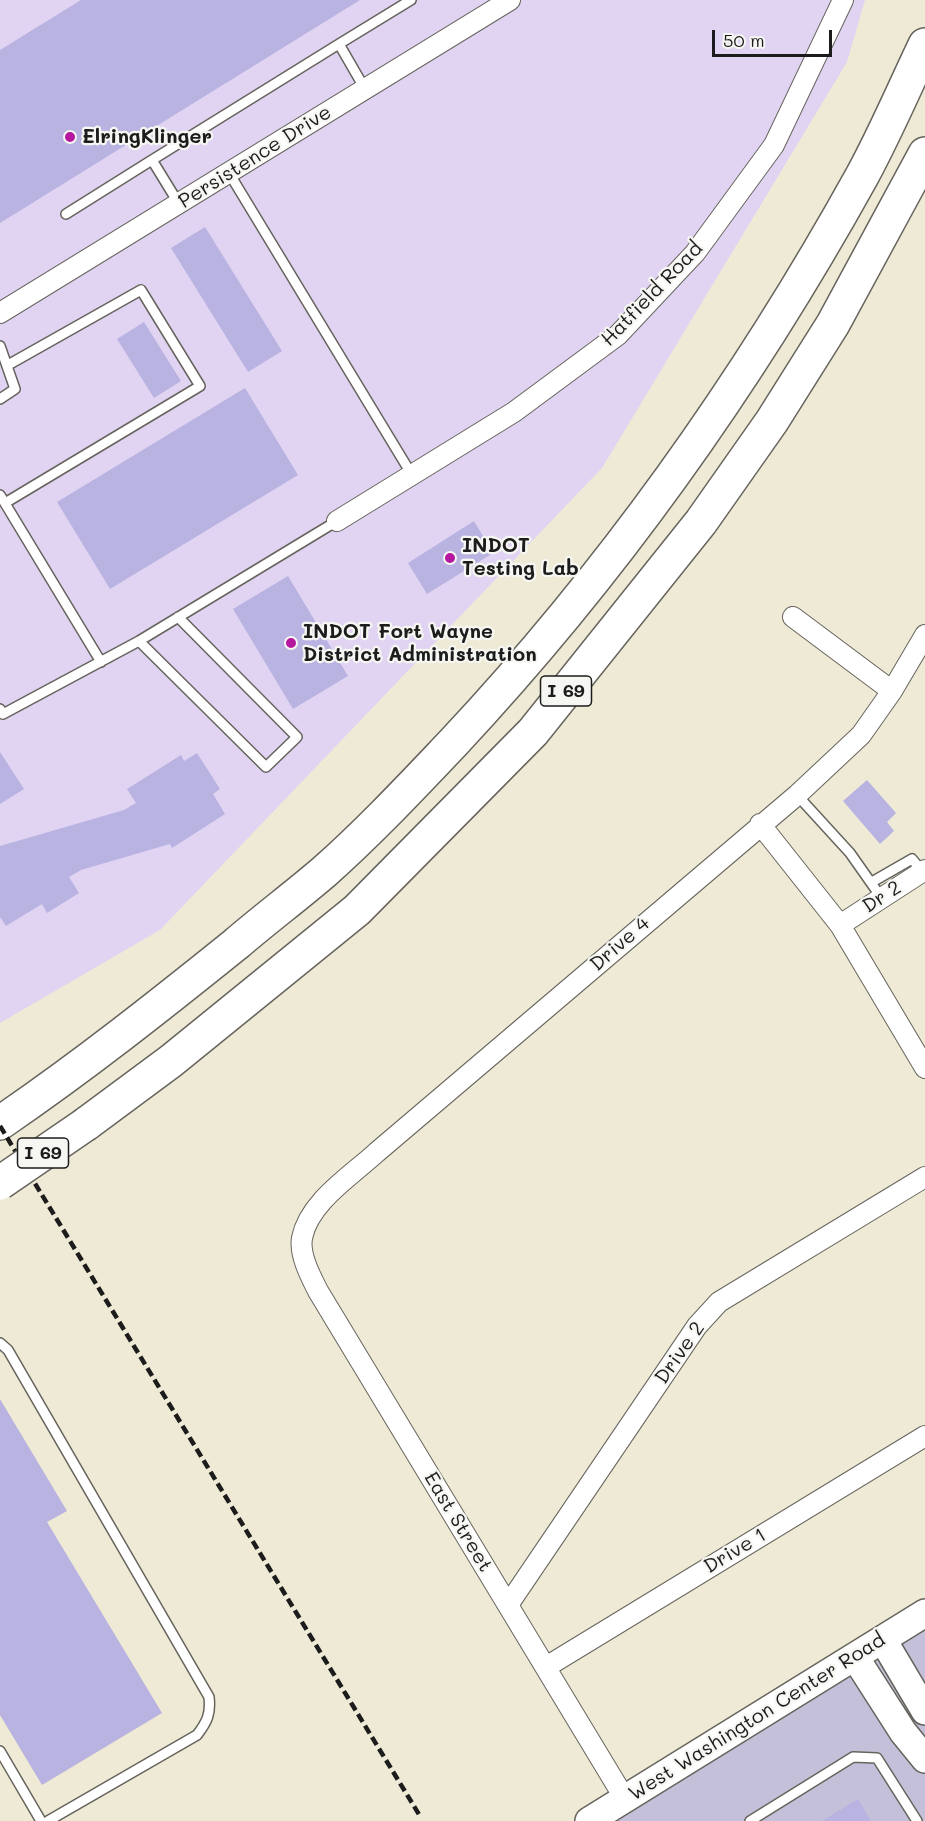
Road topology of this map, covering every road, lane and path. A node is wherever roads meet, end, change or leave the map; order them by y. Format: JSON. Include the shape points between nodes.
{"nodes":[{"id":1,"x":411,"y":0,"type":"edge"},
{"id":2,"x":510,"y":0,"type":"edge"},
{"id":3,"x":843,"y":0,"type":"edge"},
{"id":4,"x":339,"y":44,"type":"junction"},
{"id":5,"x":925,"y":45,"type":"edge"},
{"id":6,"x":365,"y":89,"type":"junction"},
{"id":7,"x":925,"y":154,"type":"edge"},
{"id":8,"x":152,"y":160,"type":"junction"},
{"id":9,"x":229,"y":173,"type":"junction"},
{"id":10,"x":179,"y":204,"type":"junction"},
{"id":11,"x":66,"y":214,"type":"dead end"},
{"id":12,"x":0,"y":313,"type":"edge"},
{"id":13,"x":0,"y":346,"type":"edge"},
{"id":14,"x":8,"y":365,"type":"junction"},
{"id":15,"x":0,"y":399,"type":"edge"},
{"id":16,"x":412,"y":475,"type":"junction"},
{"id":17,"x":2,"y":499,"type":"edge"},
{"id":18,"x":337,"y":521,"type":"joint"},
{"id":19,"x":178,"y":617,"type":"junction"},
{"id":20,"x":793,"y":617,"type":"dead end"},
{"id":21,"x":925,"y":635,"type":"edge"},
{"id":22,"x":139,"y":641,"type":"junction"},
{"id":23,"x":100,"y":662,"type":"junction"},
{"id":24,"x":892,"y":691,"type":"junction"},
{"id":25,"x":0,"y":709,"type":"edge"},
{"id":26,"x":797,"y":795,"type":"junction"},
{"id":27,"x":760,"y":824,"type":"junction"},
{"id":28,"x":924,"y":870,"type":"edge"},
{"id":29,"x":877,"y":889,"type":"junction"},
{"id":30,"x":840,"y":925,"type":"junction"},
{"id":31,"x":925,"y":1068,"type":"edge"},
{"id":32,"x":0,"y":1123,"type":"edge"},
{"id":33,"x":925,"y":1177,"type":"edge"},
{"id":34,"x":0,"y":1183,"type":"edge"},
{"id":35,"x":301,"y":1239,"type":"joint"},
{"id":36,"x":0,"y":1343,"type":"edge"},
{"id":37,"x":925,"y":1436,"type":"edge"},
{"id":38,"x":508,"y":1605,"type":"junction"},
{"id":39,"x":925,"y":1613,"type":"edge"},
{"id":40,"x":882,"y":1640,"type":"junction"},
{"id":41,"x":855,"y":1657,"type":"junction"},
{"id":42,"x":546,"y":1667,"type":"junction"},
{"id":43,"x":925,"y":1711,"type":"edge"},
{"id":44,"x":0,"y":1751,"type":"edge"},
{"id":45,"x":925,"y":1759,"type":"edge"},
{"id":46,"x":625,"y":1799,"type":"junction"},
{"id":47,"x":41,"y":1821,"type":"edge"},
{"id":48,"x":48,"y":1821,"type":"edge"},
{"id":49,"x":589,"y":1821,"type":"edge"},
{"id":50,"x":750,"y":1821,"type":"edge"},
{"id":51,"x":917,"y":1821,"type":"edge"}],
"edges":[{"from":1,"to":4,"type":"lane"},
{"from":2,"to":6,"type":"street","name":"Persistence Drive"},
{"from":3,"to":16,"type":"street","name":"Hatfield Road","via":[[774,145],[695,253],[618,335],[514,412]]},
{"from":4,"to":6,"type":"lane"},
{"from":4,"to":8,"type":"lane"},
{"from":5,"to":32,"type":"highway","number":"I 69","via":[[863,173],[788,303],[662,492],[497,696],[326,870],[149,1015]]},
{"from":6,"to":9,"type":"street","name":"Persistence Drive"},
{"from":7,"to":34,"type":"highway","number":"I 69","bridge":true,"via":[[833,324],[772,422],[701,522],[533,732],[357,910],[171,1061]]},
{"from":8,"to":10,"type":"lane"},
{"from":8,"to":11,"type":"lane"},
{"from":9,"to":10,"type":"street","name":"Persistence Drive"},
{"from":9,"to":16,"type":"lane"},
{"from":10,"to":12,"type":"street","name":"Persistence Drive"},
{"from":13,"to":14,"type":"lane"},
{"from":14,"to":15,"type":"lane","via":[[15,389]]},
{"from":14,"to":17,"type":"lane","via":[[141,290],[200,386]]},
{"from":16,"to":18,"type":"street","name":"Hatfield Road"},
{"from":17,"to":23,"type":"lane"},
{"from":18,"to":19,"type":"lane"},
{"from":19,"to":22,"type":"lane"},
{"from":19,"to":22,"type":"lane","via":[[297,738],[266,767]]},
{"from":20,"to":24,"type":"street"},
{"from":21,"to":24,"type":"street","name":"Drive 4"},
{"from":22,"to":23,"type":"lane"},
{"from":23,"to":25,"type":"lane","via":[[3,714]]},
{"from":24,"to":26,"type":"street","name":"Drive 4","via":[[861,735]]},
{"from":26,"to":27,"type":"street","name":"Drive 4"},
{"from":26,"to":29,"type":"lane","via":[[845,846]]},
{"from":27,"to":30,"type":"street"},
{"from":27,"to":35,"type":"street","name":"Drive 4","via":[[361,1167],[314,1210]]},
{"from":28,"to":29,"type":"street","name":"Dr 2"},
{"from":29,"to":30,"type":"street","name":"Dr 2"},
{"from":30,"to":31,"type":"street"},
{"from":33,"to":38,"type":"street","name":"Drive 2","via":[[719,1302],[697,1326]]},
{"from":35,"to":38,"type":"street","name":"East Street","via":[[318,1291]]},
{"from":36,"to":48,"type":"lane","via":[[8,1350],[209,1697],[206,1724],[197,1736]]},
{"from":37,"to":42,"type":"street","name":"Drive 1"},
{"from":38,"to":42,"type":"street","name":"East Street"},
{"from":39,"to":40,"type":"main road","name":"West Washington Center Road"},
{"from":40,"to":41,"type":"main road","name":"West Washington Center Road"},
{"from":40,"to":43,"type":"main road"},
{"from":41,"to":45,"type":"main road"},
{"from":41,"to":46,"type":"main road","name":"West Washington Center Road"},
{"from":42,"to":46,"type":"street","name":"East Street"},
{"from":44,"to":47,"type":"lane"},
{"from":46,"to":49,"type":"main road","name":"West Washington Center Road"},
{"from":50,"to":51,"type":"lane","via":[[853,1757],[877,1758]]}]}
